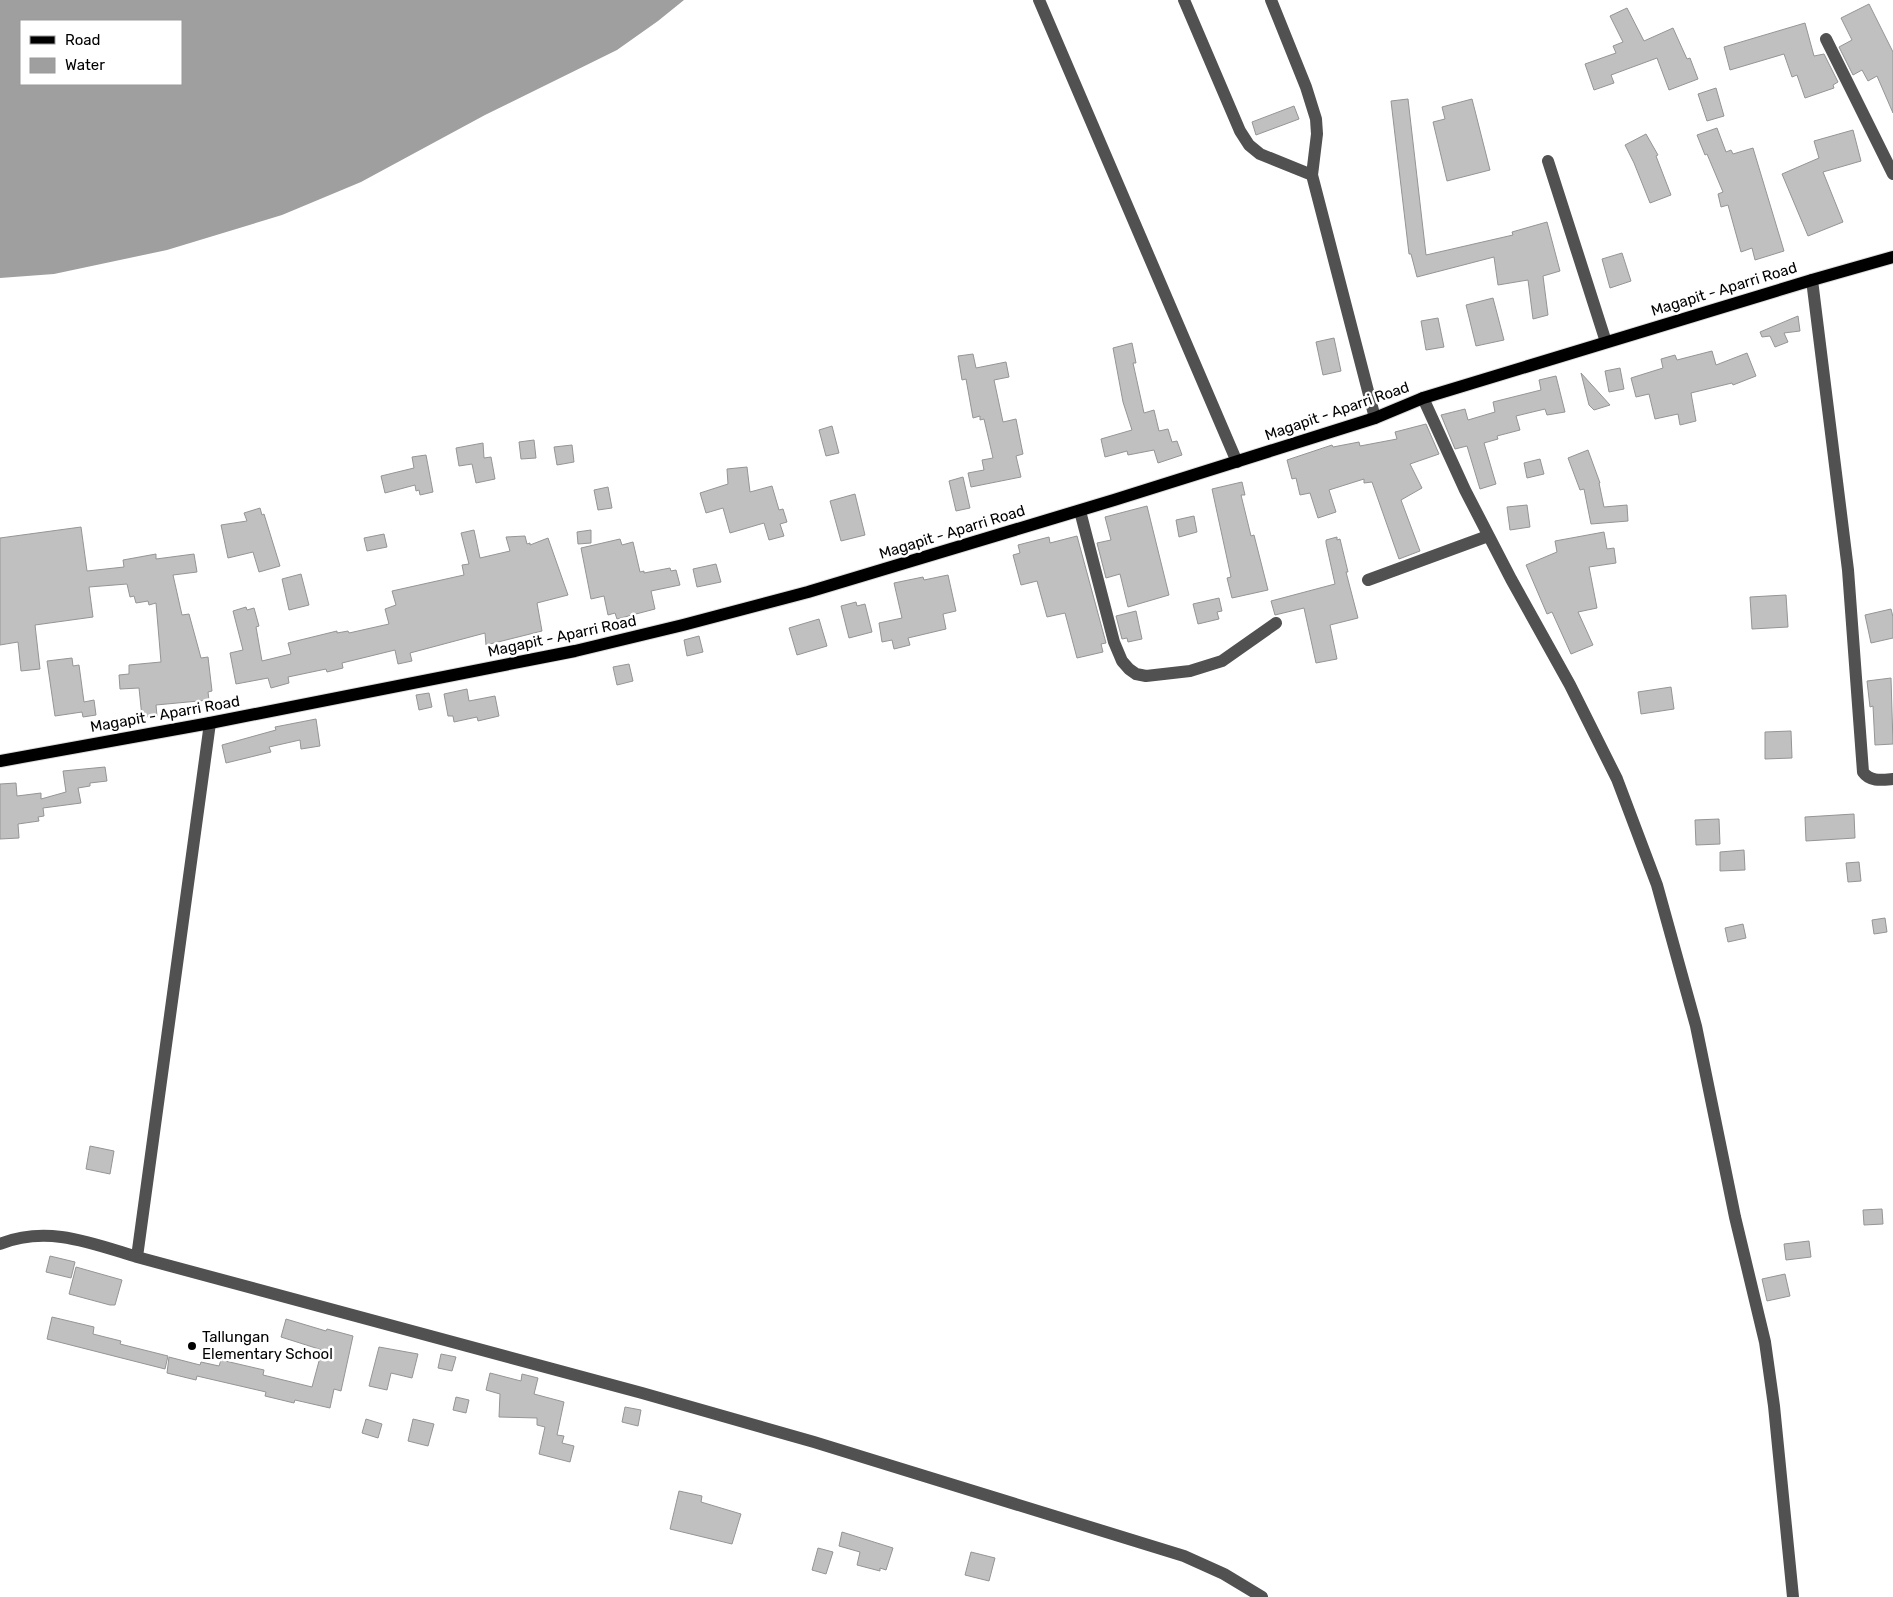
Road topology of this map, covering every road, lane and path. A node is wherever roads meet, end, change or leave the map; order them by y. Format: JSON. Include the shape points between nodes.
{"nodes":[{"id":1,"x":1040,"y":0,"type":"edge"},
{"id":2,"x":1184,"y":0,"type":"edge"},
{"id":3,"x":1271,"y":0,"type":"edge"},
{"id":4,"x":1826,"y":39,"type":"dead end"},
{"id":5,"x":1548,"y":161,"type":"dead end"},
{"id":6,"x":1893,"y":174,"type":"edge"},
{"id":7,"x":1312,"y":175,"type":"junction"},
{"id":8,"x":1893,"y":257,"type":"edge"},
{"id":9,"x":1812,"y":280,"type":"junction"},
{"id":10,"x":1606,"y":342,"type":"junction"},
{"id":11,"x":1423,"y":398,"type":"junction"},
{"id":12,"x":1375,"y":418,"type":"junction"},
{"id":13,"x":1237,"y":462,"type":"junction"},
{"id":14,"x":1080,"y":510,"type":"junction"},
{"id":15,"x":1488,"y":536,"type":"junction"},
{"id":16,"x":1368,"y":580,"type":"dead end"},
{"id":17,"x":1276,"y":623,"type":"dead end"},
{"id":18,"x":210,"y":723,"type":"junction"},
{"id":19,"x":0,"y":760,"type":"edge"},
{"id":20,"x":1893,"y":779,"type":"edge"},
{"id":21,"x":0,"y":1244,"type":"edge"},
{"id":22,"x":137,"y":1257,"type":"junction"},
{"id":23,"x":1262,"y":1597,"type":"edge"},
{"id":24,"x":1792,"y":1597,"type":"edge"}],
"edges":[{"from":1,"to":13,"type":"street"},
{"from":2,"to":7,"type":"street","via":[[1249,145],[1260,154]]},
{"from":3,"to":7,"type":"street","via":[[1316,119]]},
{"from":4,"to":6,"type":"street"},
{"from":5,"to":10,"type":"street"},
{"from":7,"to":12,"type":"street"},
{"from":8,"to":9,"type":"main road","name":"Magapit - Aparri Road"},
{"from":9,"to":10,"type":"main road","name":"Magapit - Aparri Road"},
{"from":9,"to":20,"type":"street","via":[[1848,570],[1863,772],[1871,779]]},
{"from":10,"to":11,"type":"main road","name":"Magapit - Aparri Road"},
{"from":11,"to":12,"type":"main road","name":"Magapit - Aparri Road"},
{"from":11,"to":15,"type":"street"},
{"from":12,"to":13,"type":"main road","name":"Magapit - Aparri Road"},
{"from":13,"to":14,"type":"main road","name":"Magapit - Aparri Road"},
{"from":14,"to":17,"type":"street","via":[[1114,642],[1122,661],[1136,674],[1146,676],[1190,671],[1222,661]]},
{"from":14,"to":18,"type":"main road","name":"Magapit - Aparri Road","via":[[808,592],[584,649]]},
{"from":15,"to":16,"type":"street"},
{"from":15,"to":24,"type":"street","via":[[1570,685],[1617,779],[1657,885],[1696,1026],[1764,1342],[1774,1406]]},
{"from":18,"to":19,"type":"main road","name":"Magapit - Aparri Road"},
{"from":18,"to":22,"type":"street"},
{"from":21,"to":22,"type":"street","via":[[35,1236],[76,1238]]},
{"from":22,"to":23,"type":"street","via":[[814,1442],[1184,1556],[1224,1574]]}]}
